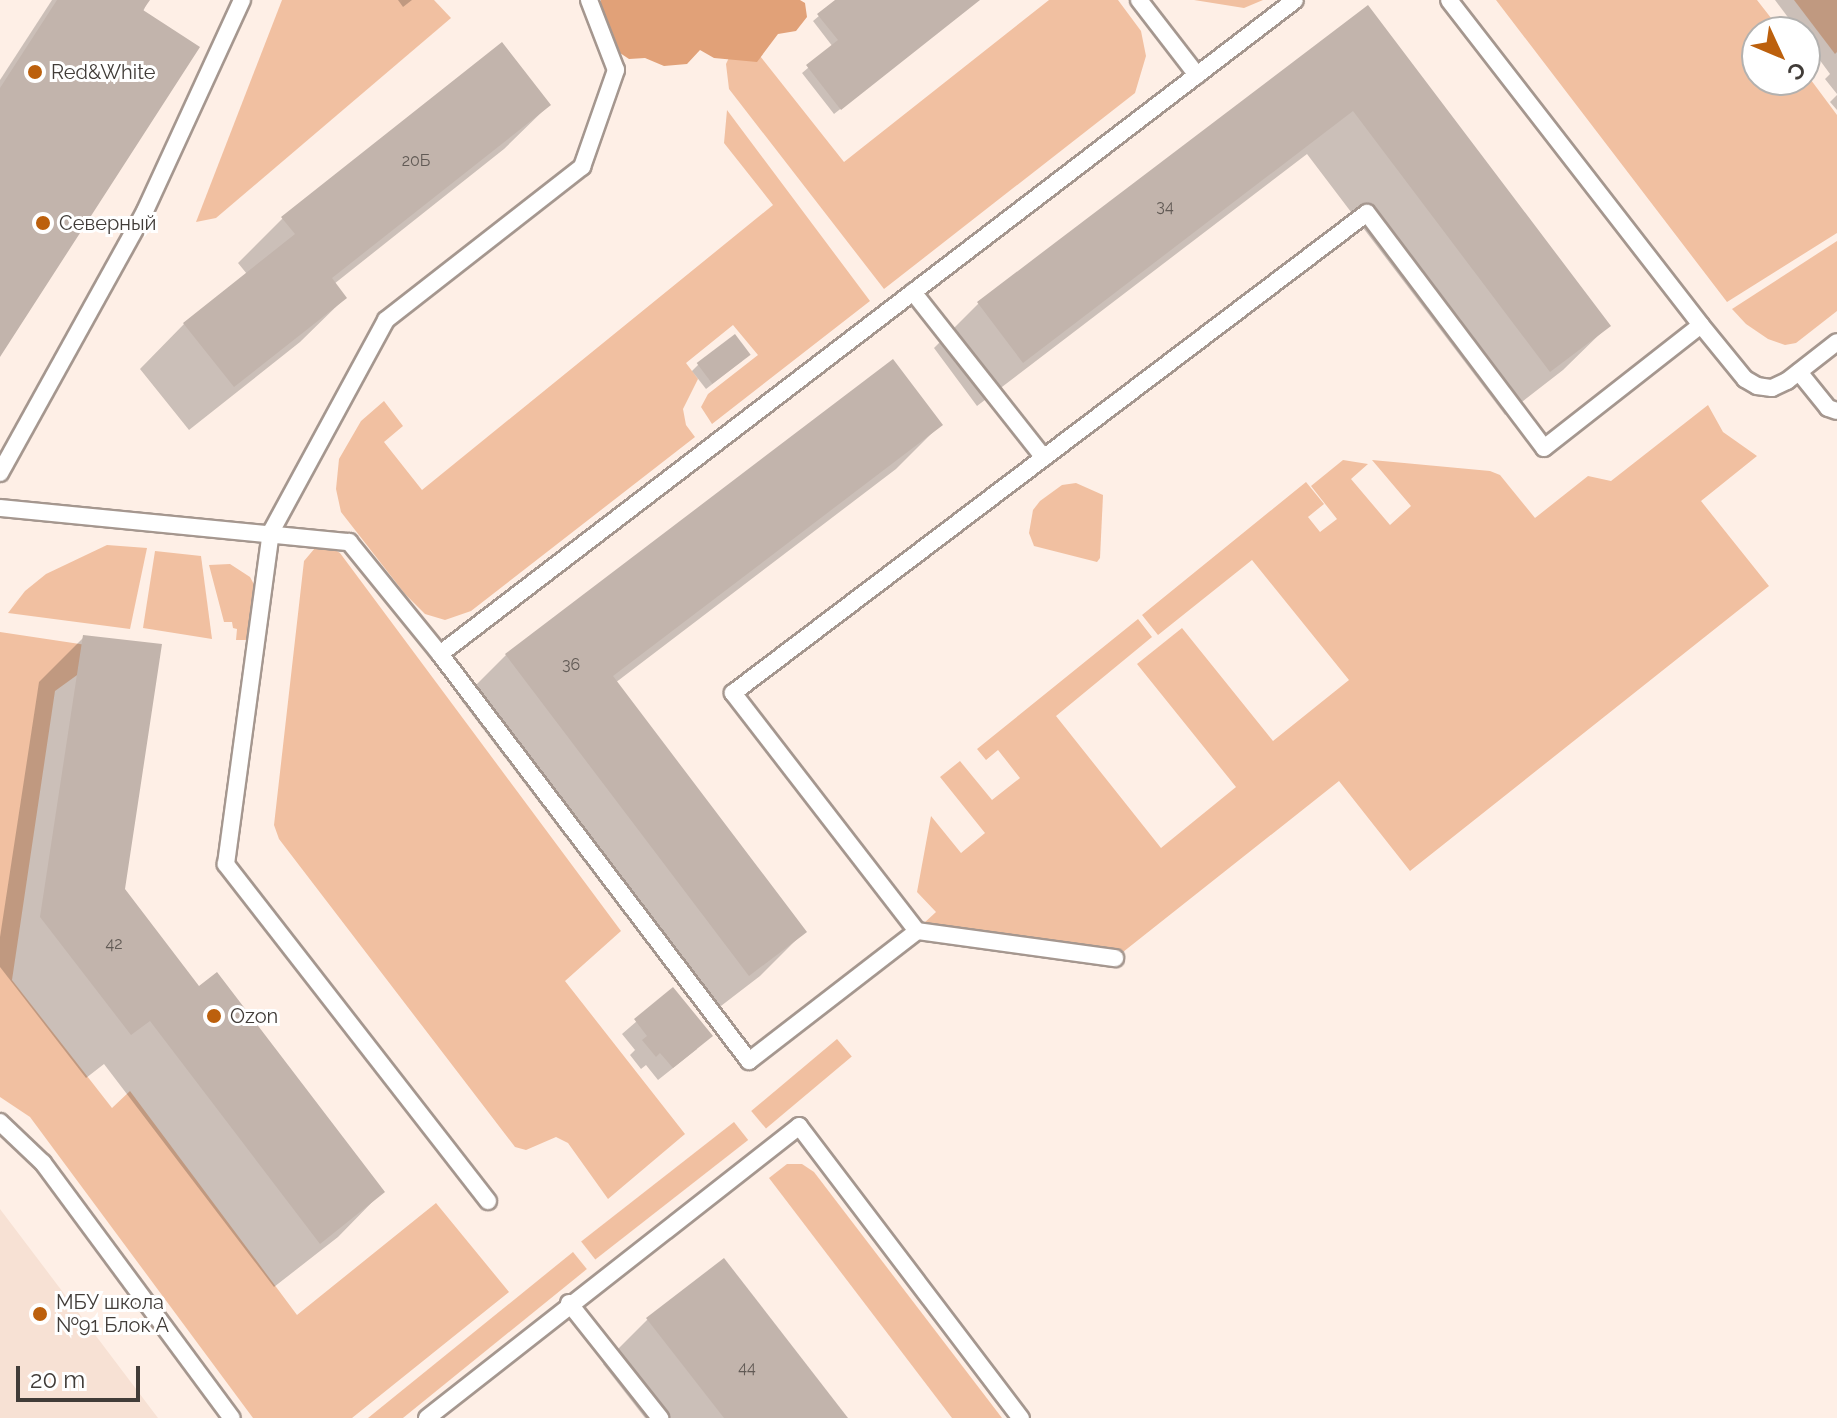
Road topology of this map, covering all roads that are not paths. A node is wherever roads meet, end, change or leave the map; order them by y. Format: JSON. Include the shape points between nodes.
{"nodes":[{"id":1,"x":242,"y":0,"type":"edge"},
{"id":2,"x":589,"y":0,"type":"edge"},
{"id":3,"x":1139,"y":0,"type":"edge"},
{"id":4,"x":1295,"y":0,"type":"edge"},
{"id":5,"x":1449,"y":0,"type":"edge"},
{"id":6,"x":1197,"y":75,"type":"junction"},
{"id":7,"x":913,"y":292,"type":"junction"},
{"id":8,"x":1701,"y":325,"type":"junction"},
{"id":9,"x":1837,"y":342,"type":"edge"},
{"id":10,"x":1799,"y":372,"type":"junction"},
{"id":11,"x":1837,"y":411,"type":"edge"},
{"id":12,"x":1044,"y":458,"type":"junction"},
{"id":13,"x":0,"y":473,"type":"edge"},
{"id":14,"x":0,"y":508,"type":"edge"},
{"id":15,"x":271,"y":532,"type":"junction"},
{"id":16,"x":440,"y":654,"type":"junction"},
{"id":17,"x":917,"y":931,"type":"junction"},
{"id":18,"x":1115,"y":958,"type":"dead end"},
{"id":19,"x":0,"y":1122,"type":"edge"},
{"id":20,"x":488,"y":1201,"type":"dead end"},
{"id":21,"x":569,"y":1303,"type":"junction"},
{"id":22,"x":232,"y":1418,"type":"edge"},
{"id":23,"x":427,"y":1418,"type":"edge"},
{"id":24,"x":660,"y":1418,"type":"edge"},
{"id":25,"x":1021,"y":1418,"type":"edge"}],
"edges":[{"from":1,"to":13,"type":"lane","via":[[145,211]]},
{"from":2,"to":15,"type":"lane","via":[[616,70],[582,167],[386,320]]},
{"from":3,"to":6,"type":"lane"},
{"from":4,"to":6,"type":"lane"},
{"from":5,"to":8,"type":"lane"},
{"from":6,"to":7,"type":"lane"},
{"from":7,"to":12,"type":"lane"},
{"from":7,"to":16,"type":"lane"},
{"from":8,"to":10,"type":"lane","via":[[1745,379],[1757,386],[1772,388]]},
{"from":8,"to":12,"type":"lane","via":[[1544,448],[1367,213]]},
{"from":9,"to":10,"type":"lane"},
{"from":10,"to":11,"type":"lane","via":[[1828,408]]},
{"from":12,"to":17,"type":"lane","via":[[733,693]]},
{"from":14,"to":15,"type":"lane"},
{"from":15,"to":16,"type":"lane","via":[[349,542]]},
{"from":15,"to":20,"type":"lane","via":[[226,864]]},
{"from":16,"to":17,"type":"lane","via":[[749,1061]]},
{"from":17,"to":18,"type":"lane"},
{"from":19,"to":22,"type":"lane","via":[[43,1163]]},
{"from":21,"to":23,"type":"lane"},
{"from":21,"to":24,"type":"lane"},
{"from":21,"to":25,"type":"lane","via":[[799,1126]]}]}
